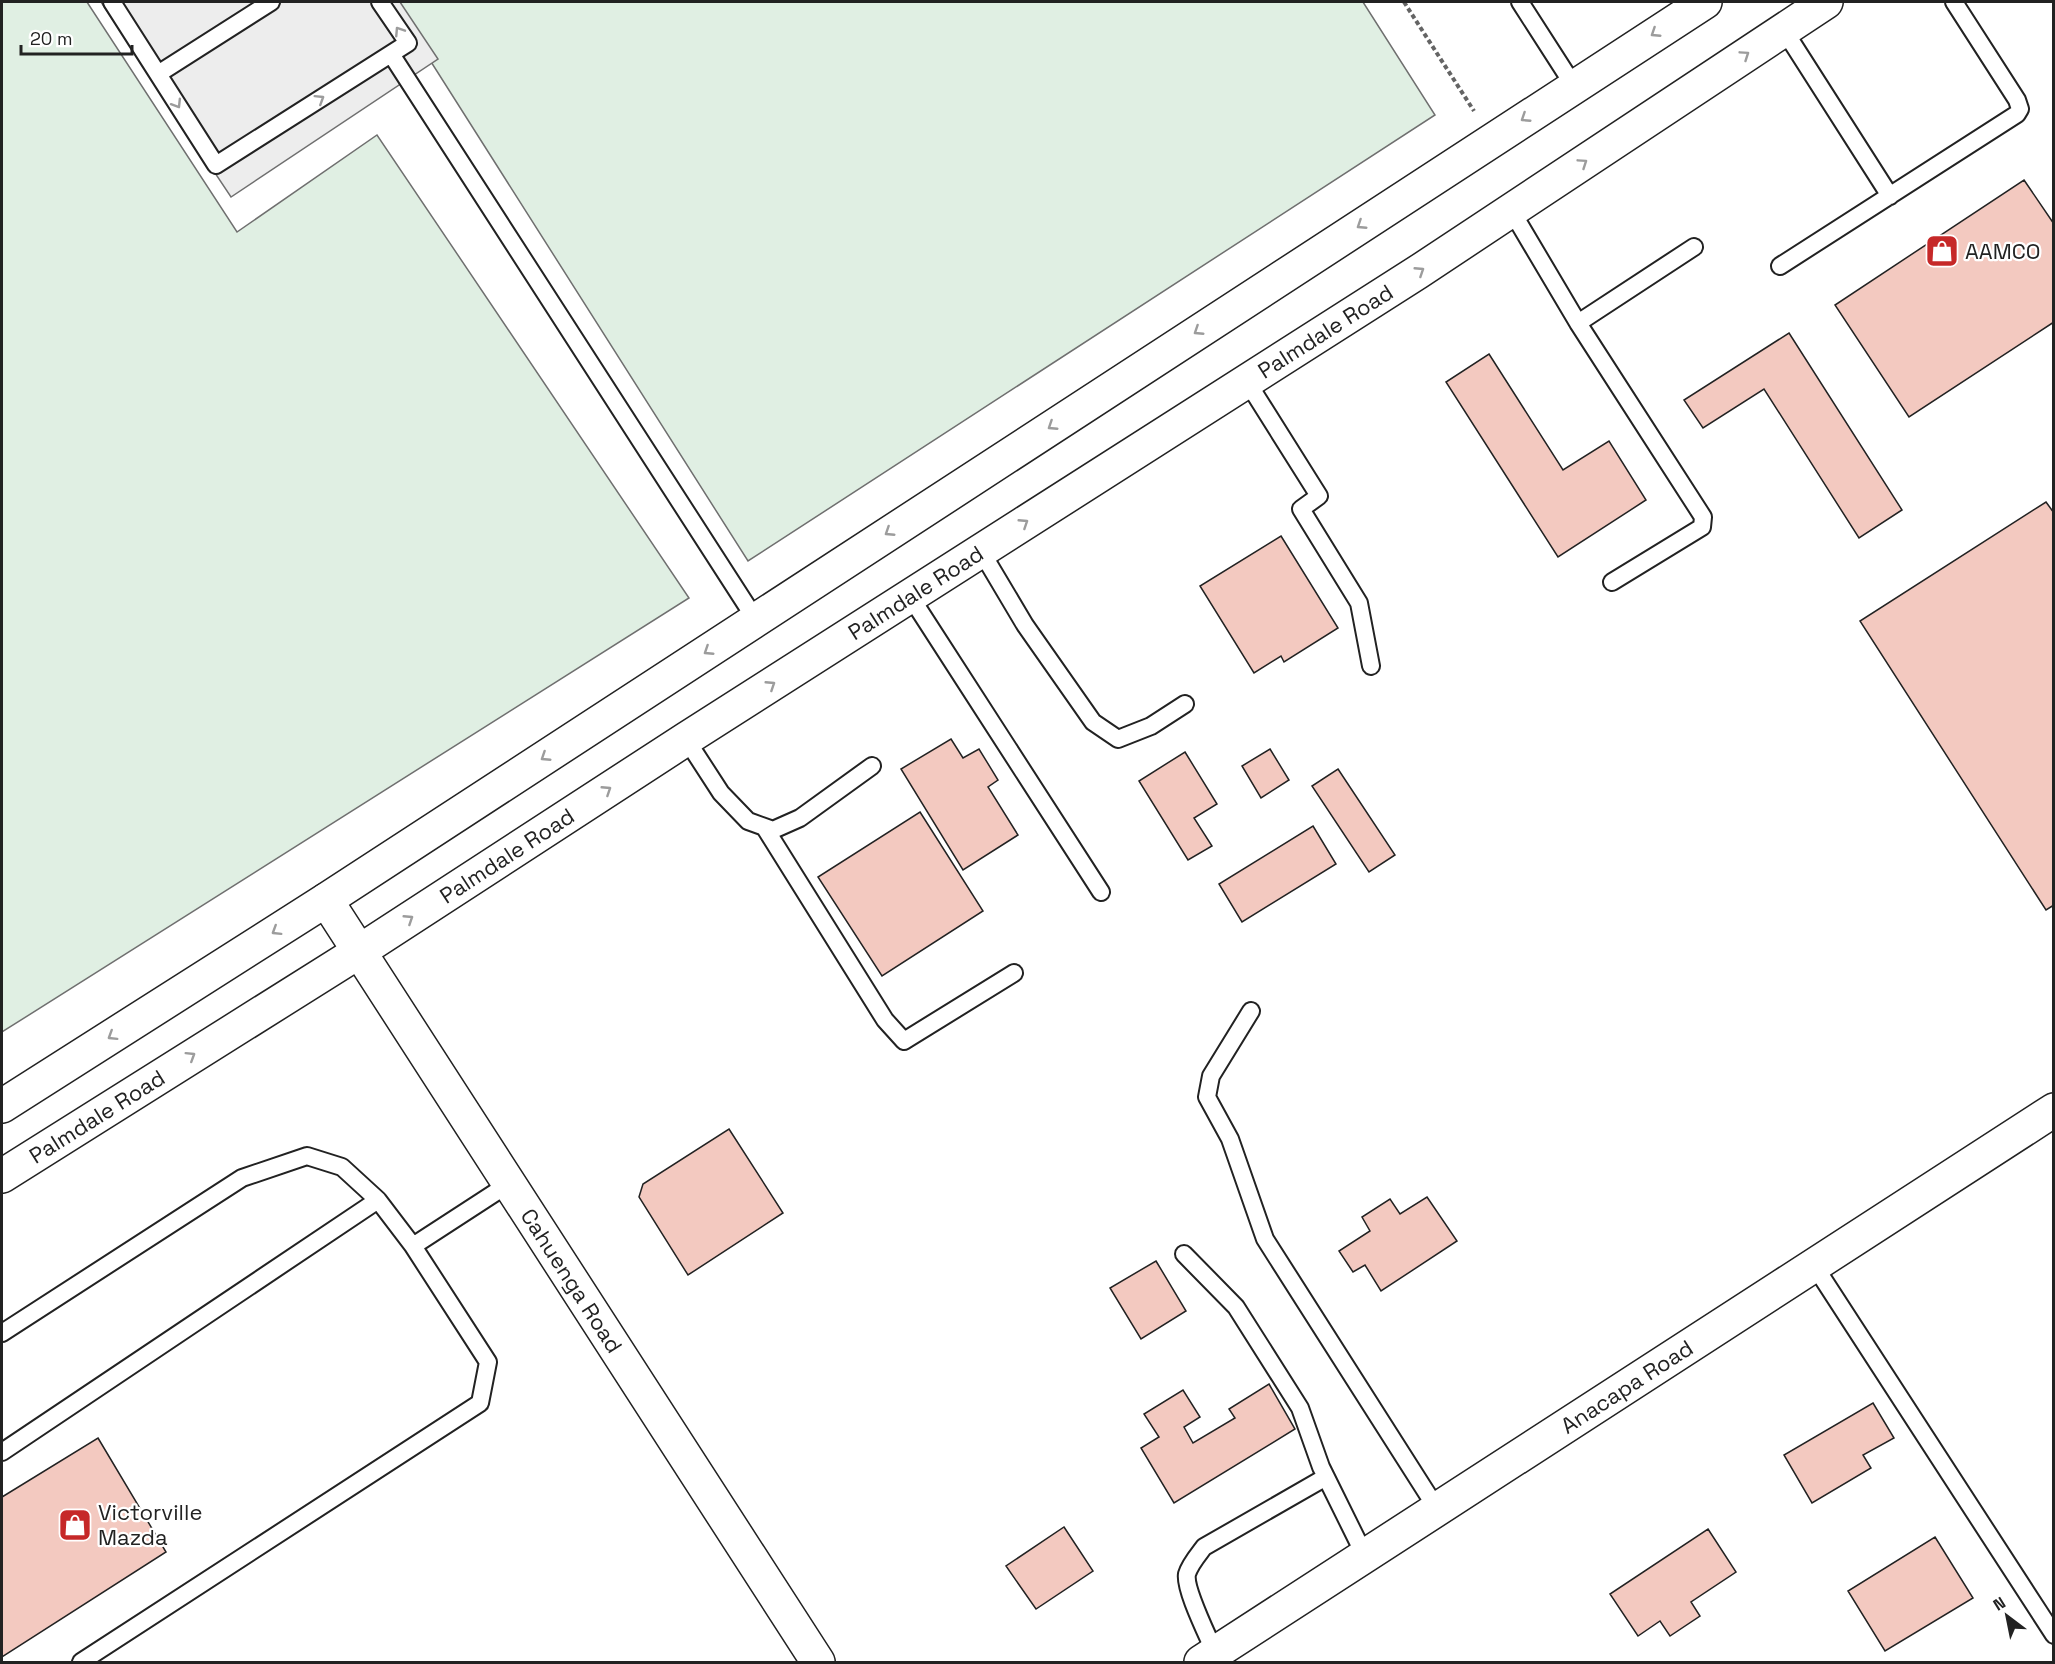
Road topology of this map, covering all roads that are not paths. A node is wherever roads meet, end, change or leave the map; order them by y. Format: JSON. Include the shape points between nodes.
{"nodes":[{"id":1,"x":112,"y":2,"type":"edge"},
{"id":2,"x":271,"y":2,"type":"edge"},
{"id":3,"x":380,"y":2,"type":"edge"},
{"id":4,"x":1520,"y":2,"type":"edge"},
{"id":5,"x":1705,"y":2,"type":"edge"},
{"id":6,"x":1826,"y":2,"type":"edge"},
{"id":7,"x":1954,"y":2,"type":"edge"},
{"id":8,"x":1784,"y":30,"type":"junction"},
{"id":9,"x":391,"y":54,"type":"junction"},
{"id":10,"x":158,"y":74,"type":"junction"},
{"id":11,"x":1574,"y":86,"type":"junction"},
{"id":12,"x":1890,"y":196,"type":"junction"},
{"id":13,"x":1511,"y":210,"type":"junction"},
{"id":14,"x":1694,"y":248,"type":"dead end"},
{"id":15,"x":1780,"y":266,"type":"dead end"},
{"id":16,"x":1578,"y":323,"type":"junction"},
{"id":17,"x":1246,"y":380,"type":"junction"},
{"id":18,"x":981,"y":551,"type":"junction"},
{"id":19,"x":1612,"y":582,"type":"dead end"},
{"id":20,"x":910,"y":596,"type":"junction"},
{"id":21,"x":756,"y":620,"type":"junction"},
{"id":22,"x":1371,"y":666,"type":"dead end"},
{"id":23,"x":1185,"y":704,"type":"dead end"},
{"id":24,"x":686,"y":739,"type":"junction"},
{"id":25,"x":872,"y":766,"type":"dead end"},
{"id":26,"x":765,"y":828,"type":"junction"},
{"id":27,"x":1101,"y":892,"type":"dead end"},
{"id":28,"x":326,"y":900,"type":"junction"},
{"id":29,"x":360,"y":951,"type":"junction"},
{"id":30,"x":1014,"y":973,"type":"dead end"},
{"id":31,"x":1251,"y":1011,"type":"dead end"},
{"id":32,"x":2,"y":1106,"type":"edge"},
{"id":33,"x":2054,"y":1110,"type":"edge"},
{"id":34,"x":2,"y":1176,"type":"edge"},
{"id":35,"x":510,"y":1183,"type":"junction"},
{"id":36,"x":378,"y":1200,"type":"junction"},
{"id":37,"x":414,"y":1246,"type":"junction"},
{"id":38,"x":1184,"y":1254,"type":"dead end"},
{"id":39,"x":1814,"y":1265,"type":"junction"},
{"id":40,"x":2,"y":1333,"type":"edge"},
{"id":41,"x":2,"y":1452,"type":"edge"},
{"id":42,"x":1326,"y":1478,"type":"junction"},
{"id":43,"x":1437,"y":1509,"type":"junction"},
{"id":44,"x":1365,"y":1556,"type":"junction"},
{"id":45,"x":2054,"y":1635,"type":"edge"},
{"id":46,"x":1208,"y":1658,"type":"edge"},
{"id":47,"x":81,"y":1662,"type":"edge"},
{"id":48,"x":818,"y":1662,"type":"edge"}],
"edges":[{"from":1,"to":10,"type":"lane"},
{"from":2,"to":10,"type":"lane"},
{"from":9,"to":3,"type":"lane","one_way":true,"via":[[408,43]]},
{"from":4,"to":11,"type":"lane"},
{"from":5,"to":11,"type":"main road","one_way":true},
{"from":6,"to":8,"type":"main road","name":"Palmdale Road"},
{"from":7,"to":12,"type":"lane","via":[[2020,109]]},
{"from":8,"to":12,"type":"lane"},
{"from":13,"to":8,"type":"main road","name":"Palmdale Road","one_way":true},
{"from":10,"to":9,"type":"lane","one_way":true,"via":[[216,165]]},
{"from":9,"to":21,"type":"lane"},
{"from":11,"to":21,"type":"main road","one_way":true},
{"from":12,"to":15,"type":"lane"},
{"from":13,"to":16,"type":"lane"},
{"from":17,"to":13,"type":"main road","name":"Palmdale Road","one_way":true},
{"from":14,"to":16,"type":"lane"},
{"from":16,"to":19,"type":"lane","via":[[1704,523]]},
{"from":18,"to":17,"type":"main road","name":"Palmdale Road","one_way":true},
{"from":17,"to":22,"type":"lane","via":[[1319,496],[1301,509],[1359,603]]},
{"from":18,"to":20,"type":"main road","name":"Palmdale Road"},
{"from":18,"to":23,"type":"lane","via":[[1025,625],[1093,722],[1118,739],[1151,726]]},
{"from":24,"to":20,"type":"main road","name":"Palmdale Road","one_way":true},
{"from":20,"to":27,"type":"lane"},
{"from":21,"to":28,"type":"main road","one_way":true},
{"from":24,"to":26,"type":"lane","via":[[721,793],[748,821]]},
{"from":29,"to":24,"type":"main road","name":"Palmdale Road","one_way":true},
{"from":25,"to":26,"type":"lane","via":[[800,818],[773,830]]},
{"from":26,"to":30,"type":"lane","via":[[885,1020],[904,1041]]},
{"from":28,"to":29,"type":"main road","name":"Cahuenga Road"},
{"from":28,"to":32,"type":"main road","one_way":true},
{"from":34,"to":29,"type":"main road","name":"Palmdale Road","one_way":true},
{"from":29,"to":35,"type":"main road","name":"Cahuenga Road"},
{"from":31,"to":43,"type":"lane","via":[[1211,1076],[1207,1097],[1230,1139],[1265,1239]]},
{"from":33,"to":39,"type":"main road","name":"Anacapa Road"},
{"from":35,"to":37,"type":"lane"},
{"from":35,"to":48,"type":"main road","name":"Cahuenga Road"},
{"from":36,"to":37,"type":"lane"},
{"from":36,"to":40,"type":"lane","via":[[342,1167],[307,1156],[242,1178]]},
{"from":36,"to":41,"type":"lane"},
{"from":37,"to":47,"type":"lane","via":[[488,1362],[480,1403]]},
{"from":38,"to":42,"type":"lane","via":[[1236,1307],[1299,1408]]},
{"from":39,"to":43,"type":"main road","name":"Anacapa Road"},
{"from":39,"to":45,"type":"lane"},
{"from":42,"to":44,"type":"lane"},
{"from":42,"to":46,"type":"lane","via":[[1204,1547],[1193,1562],[1186,1576]]},
{"from":43,"to":44,"type":"main road","name":"Anacapa Road"},
{"from":44,"to":46,"type":"main road","name":"Anacapa Road"}]}
